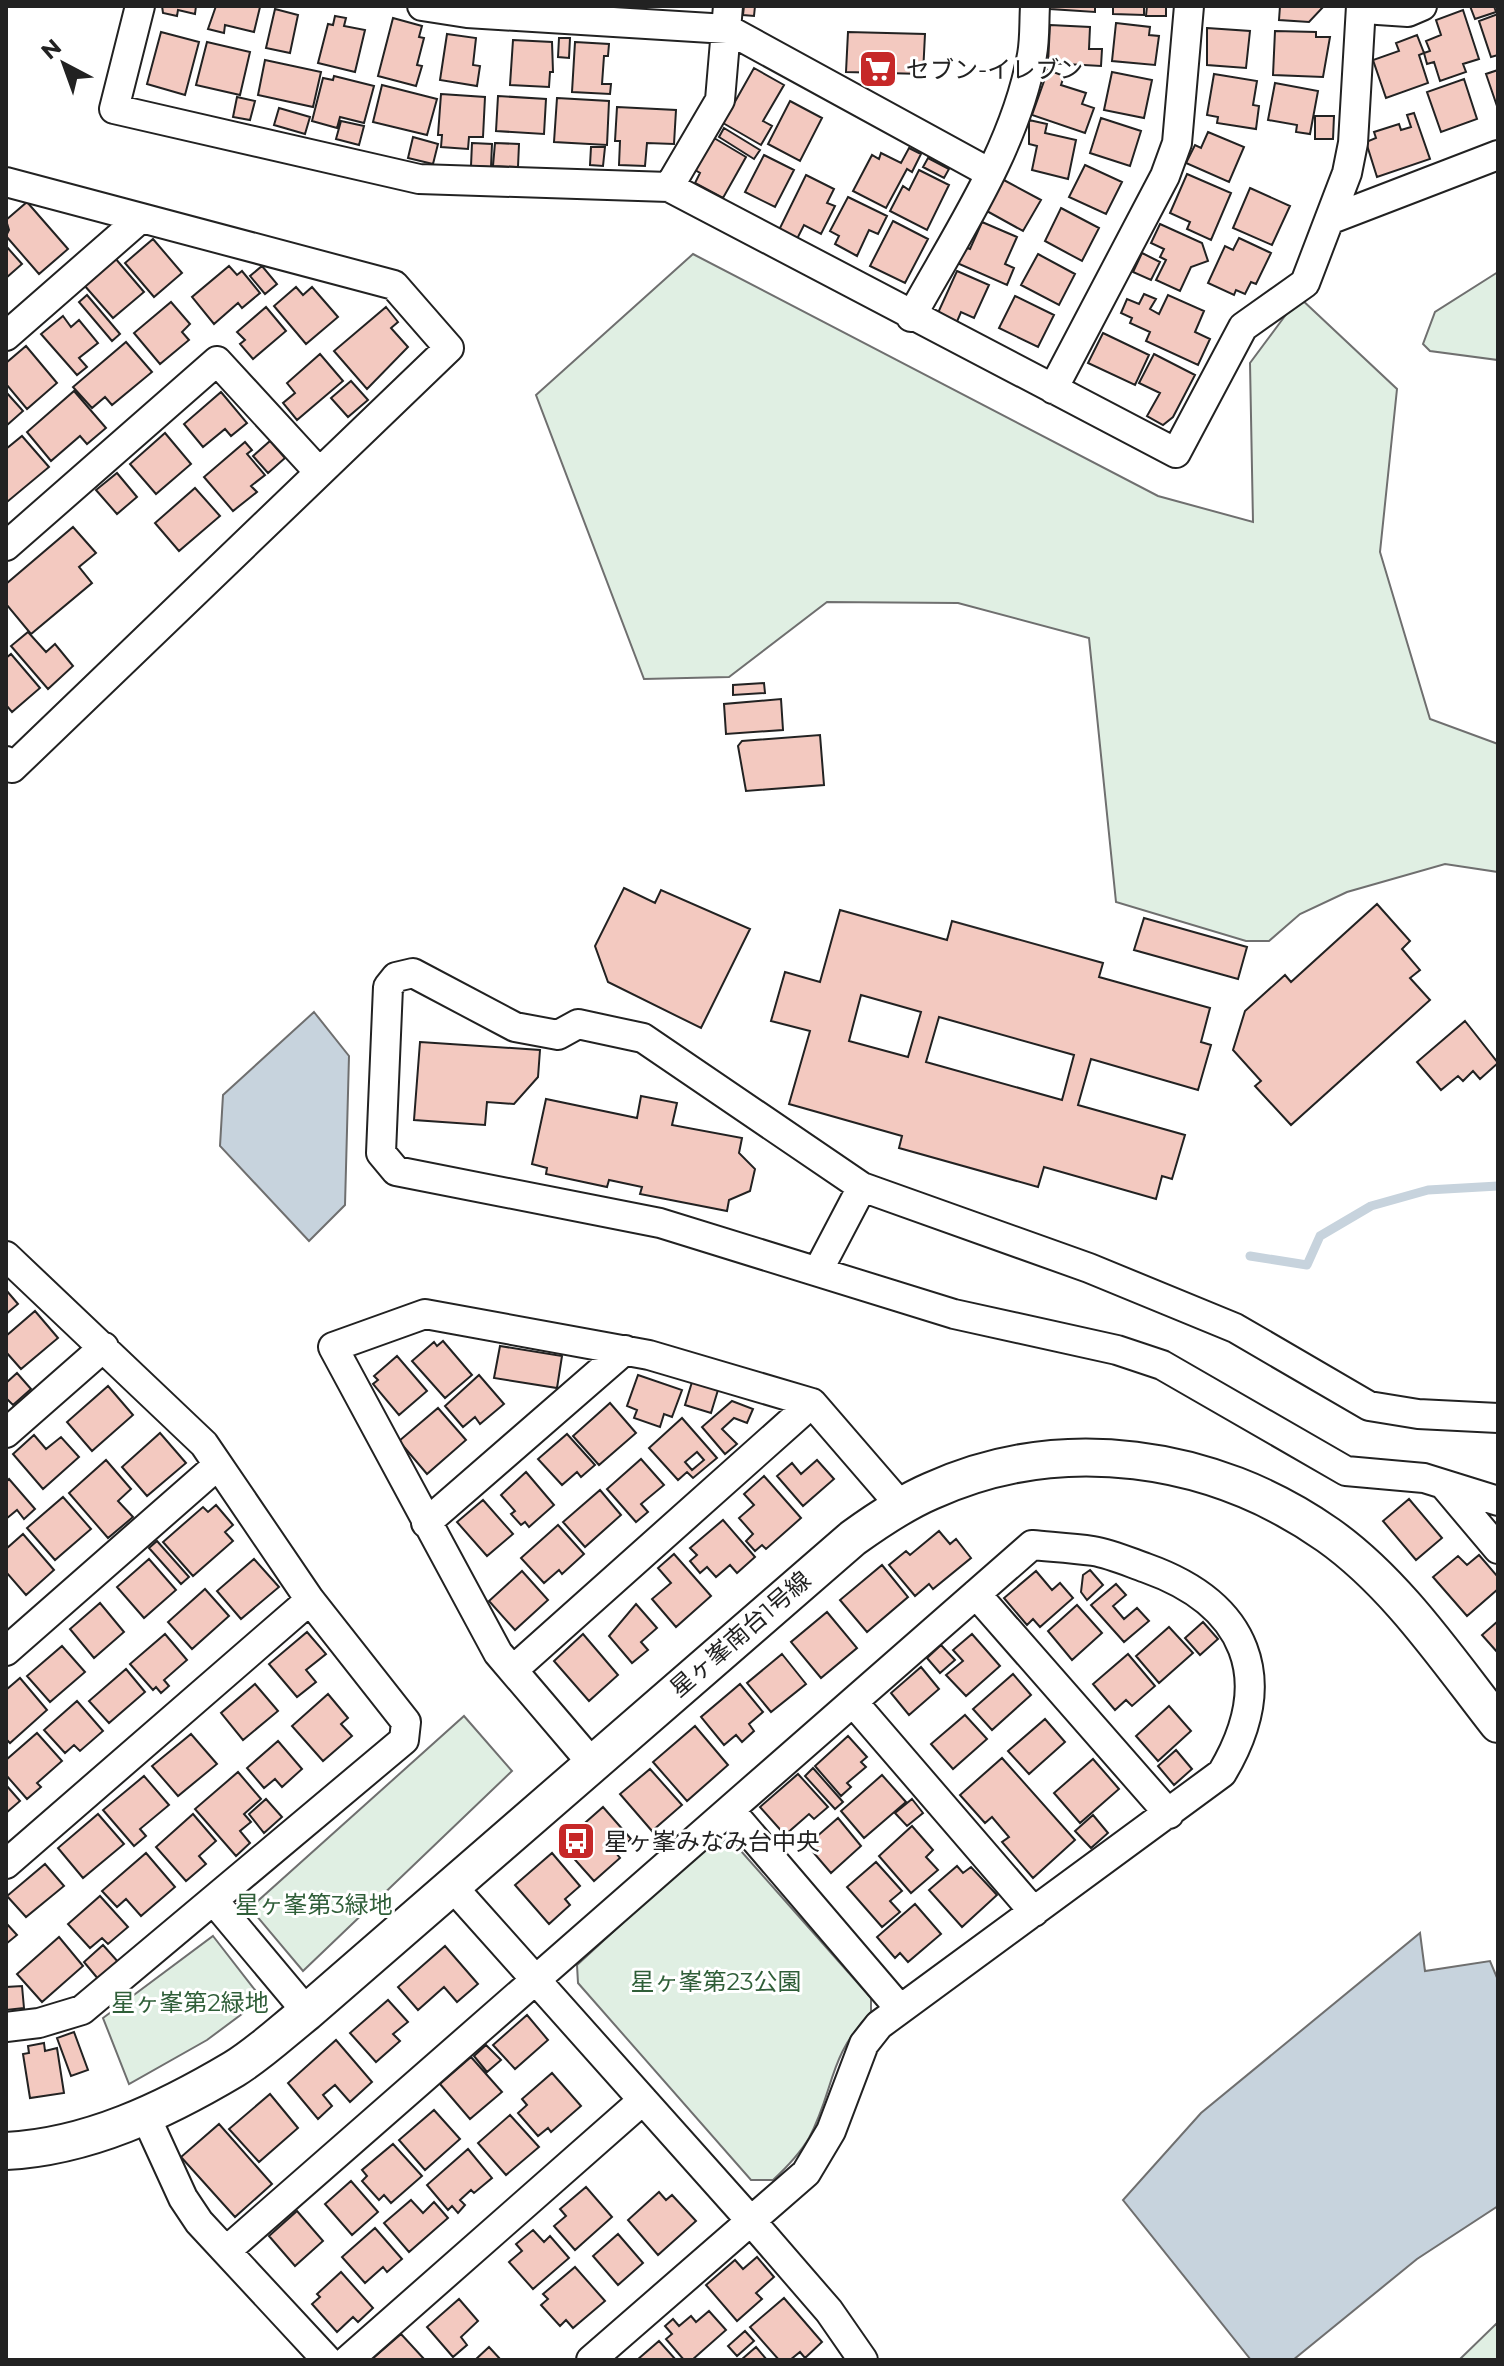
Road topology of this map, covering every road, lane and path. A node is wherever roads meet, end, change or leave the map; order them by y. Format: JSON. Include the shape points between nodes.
{"nodes":[{"id":1,"x":140,"y":6,"type":"edge"},
{"id":2,"x":422,"y":6,"type":"edge"},
{"id":3,"x":1035,"y":6,"type":"edge"},
{"id":4,"x":1189,"y":6,"type":"edge"},
{"id":5,"x":1361,"y":6,"type":"edge"},
{"id":6,"x":1374,"y":6,"type":"edge"},
{"id":7,"x":1422,"y":6,"type":"edge"},
{"id":8,"x":728,"y":17,"type":"edge"},
{"id":9,"x":1498,"y":155,"type":"edge"},
{"id":10,"x":990,"y":173,"type":"junction"},
{"id":11,"x":6,"y":182,"type":"edge"},
{"id":12,"x":669,"y":187,"type":"junction"},
{"id":13,"x":141,"y":218,"type":"junction"},
{"id":14,"x":1329,"y":220,"type":"junction"},
{"id":15,"x":911,"y":317,"type":"junction"},
{"id":16,"x":6,"y":336,"type":"edge"},
{"id":17,"x":1053,"y":389,"type":"junction"},
{"id":18,"x":319,"y":472,"type":"junction"},
{"id":19,"x":6,"y":546,"type":"edge"},
{"id":20,"x":6,"y":761,"type":"edge"},
{"id":21,"x":862,"y":1187,"type":"junction"},
{"id":22,"x":6,"y":1256,"type":"edge"},
{"id":23,"x":819,"y":1269,"type":"junction"},
{"id":24,"x":104,"y":1347,"type":"junction"},
{"id":25,"x":625,"y":1350,"type":"junction"},
{"id":26,"x":812,"y":1403,"type":"junction"},
{"id":27,"x":1498,"y":1418,"type":"edge"},
{"id":28,"x":6,"y":1433,"type":"edge"},
{"id":29,"x":218,"y":1465,"type":"junction"},
{"id":30,"x":1444,"y":1485,"type":"junction"},
{"id":31,"x":1498,"y":1501,"type":"edge"},
{"id":32,"x":901,"y":1506,"type":"junction"},
{"id":33,"x":426,"y":1523,"type":"junction"},
{"id":34,"x":1498,"y":1549,"type":"edge"},
{"id":35,"x":976,"y":1594,"type":"junction"},
{"id":36,"x":310,"y":1600,"type":"junction"},
{"id":37,"x":6,"y":1651,"type":"edge"},
{"id":38,"x":513,"y":1670,"type":"junction"},
{"id":39,"x":853,"y":1702,"type":"junction"},
{"id":40,"x":1498,"y":1724,"type":"edge"},
{"id":41,"x":591,"y":1762,"type":"junction"},
{"id":42,"x":730,"y":1810,"type":"junction"},
{"id":43,"x":1169,"y":1814,"type":"junction"},
{"id":44,"x":6,"y":1864,"type":"edge"},
{"id":45,"x":451,"y":1885,"type":"junction"},
{"id":46,"x":214,"y":1901,"type":"junction"},
{"id":47,"x":1034,"y":1912,"type":"junction"},
{"id":48,"x":536,"y":1980,"type":"junction"},
{"id":49,"x":900,"y":2009,"type":"junction"},
{"id":50,"x":307,"y":2012,"type":"junction"},
{"id":51,"x":6,"y":2027,"type":"edge"},
{"id":52,"x":643,"y":2100,"type":"junction"},
{"id":53,"x":145,"y":2115,"type":"junction"},
{"id":54,"x":6,"y":2151,"type":"edge"},
{"id":55,"x":751,"y":2221,"type":"junction"},
{"id":56,"x":226,"y":2251,"type":"junction"},
{"id":57,"x":852,"y":2356,"type":"edge"},
{"id":58,"x":327,"y":2360,"type":"edge"},
{"id":59,"x":348,"y":2360,"type":"edge"},
{"id":60,"x":591,"y":2360,"type":"edge"}],
"edges":[{"from":1,"to":12,"type":"street","via":[[114,109],[419,179]]},
{"from":2,"to":8,"type":"street","via":[[467,13]]},
{"from":3,"to":10,"type":"street","via":[[1032,55]]},
{"from":4,"to":17,"type":"street","via":[[1177,143],[1165,176]]},
{"from":5,"to":14,"type":"street","via":[[1353,143]]},
{"from":6,"to":7,"type":"street","via":[[1408,12]]},
{"from":8,"to":10,"type":"street"},
{"from":8,"to":12,"type":"street","via":[[720,100]]},
{"from":9,"to":14,"type":"street"},
{"from":10,"to":15,"type":"street"},
{"from":11,"to":13,"type":"street"},
{"from":12,"to":15,"type":"street"},
{"from":13,"to":16,"type":"street"},
{"from":13,"to":18,"type":"street","via":[[394,285],[449,348]]},
{"from":14,"to":17,"type":"street","via":[[1305,283],[1243,327],[1176,453]]},
{"from":15,"to":17,"type":"street"},
{"from":18,"to":19,"type":"street","via":[[217,361]]},
{"from":18,"to":20,"type":"street","via":[[12,768]]},
{"from":21,"to":23,"type":"street"},
{"from":21,"to":23,"type":"street","via":[[643,1038],[578,1024],[558,1035],[515,1027],[413,973],[396,977],[388,987],[381,1153],[396,1171],[660,1223]]},
{"from":21,"to":27,"type":"street","via":[[1089,1268],[1235,1328],[1369,1406]]},
{"from":22,"to":24,"type":"street"},
{"from":23,"to":30,"type":"street","via":[[954,1314],[1162,1365],[1346,1471],[1424,1478]]},
{"from":24,"to":28,"type":"street"},
{"from":24,"to":29,"type":"street","via":[[178,1416]]},
{"from":25,"to":26,"type":"street"},
{"from":25,"to":33,"type":"street"},
{"from":25,"to":33,"type":"street","via":[[425,1314],[333,1347]]},
{"from":26,"to":32,"type":"street"},
{"from":26,"to":38,"type":"street"},
{"from":29,"to":36,"type":"street"},
{"from":29,"to":37,"type":"street"},
{"from":30,"to":31,"type":"street"},
{"from":30,"to":34,"type":"street"},
{"from":32,"to":40,"type":"street","name":"星ヶ峯南台1号線","via":[[933,1489],[1019,1463],[1081,1457],[1189,1469],[1242,1486],[1328,1536],[1368,1570],[1425,1631]]},
{"from":32,"to":41,"type":"street","name":"星ヶ峯南台1号線","via":[[853,1538]]},
{"from":33,"to":38,"type":"street","via":[[498,1653]]},
{"from":35,"to":39,"type":"street"},
{"from":35,"to":43,"type":"street"},
{"from":35,"to":43,"type":"street","via":[[1032,1545],[1124,1560],[1178,1579],[1214,1604],[1238,1632],[1248,1663],[1251,1693],[1246,1721],[1238,1748],[1222,1773]]},
{"from":36,"to":44,"type":"street"},
{"from":36,"to":46,"type":"street","via":[[406,1722],[404,1740]]},
{"from":38,"to":41,"type":"street"},
{"from":39,"to":42,"type":"street"},
{"from":39,"to":47,"type":"street"},
{"from":41,"to":45,"type":"street","name":"星ヶ峯南台1号線"},
{"from":42,"to":48,"type":"street"},
{"from":42,"to":49,"type":"street"},
{"from":43,"to":47,"type":"street"},
{"from":45,"to":48,"type":"street"},
{"from":45,"to":50,"type":"street","name":"星ヶ峯南台1号線"},
{"from":46,"to":50,"type":"street"},
{"from":46,"to":51,"type":"street","via":[[82,2010]]},
{"from":47,"to":49,"type":"street"},
{"from":48,"to":52,"type":"street"},
{"from":48,"to":56,"type":"street"},
{"from":49,"to":55,"type":"street","via":[[864,2044],[831,2131],[806,2173]]},
{"from":50,"to":53,"type":"street","name":"星ヶ峯南台1号線","via":[[236,2068]]},
{"from":52,"to":55,"type":"street"},
{"from":52,"to":59,"type":"street"},
{"from":53,"to":54,"type":"street","name":"星ヶ峯南台1号線","via":[[106,2131]]},
{"from":53,"to":56,"type":"street","via":[[183,2198]]},
{"from":55,"to":57,"type":"street","via":[[829,2311]]},
{"from":55,"to":60,"type":"street"},
{"from":56,"to":58,"type":"street"}]}
